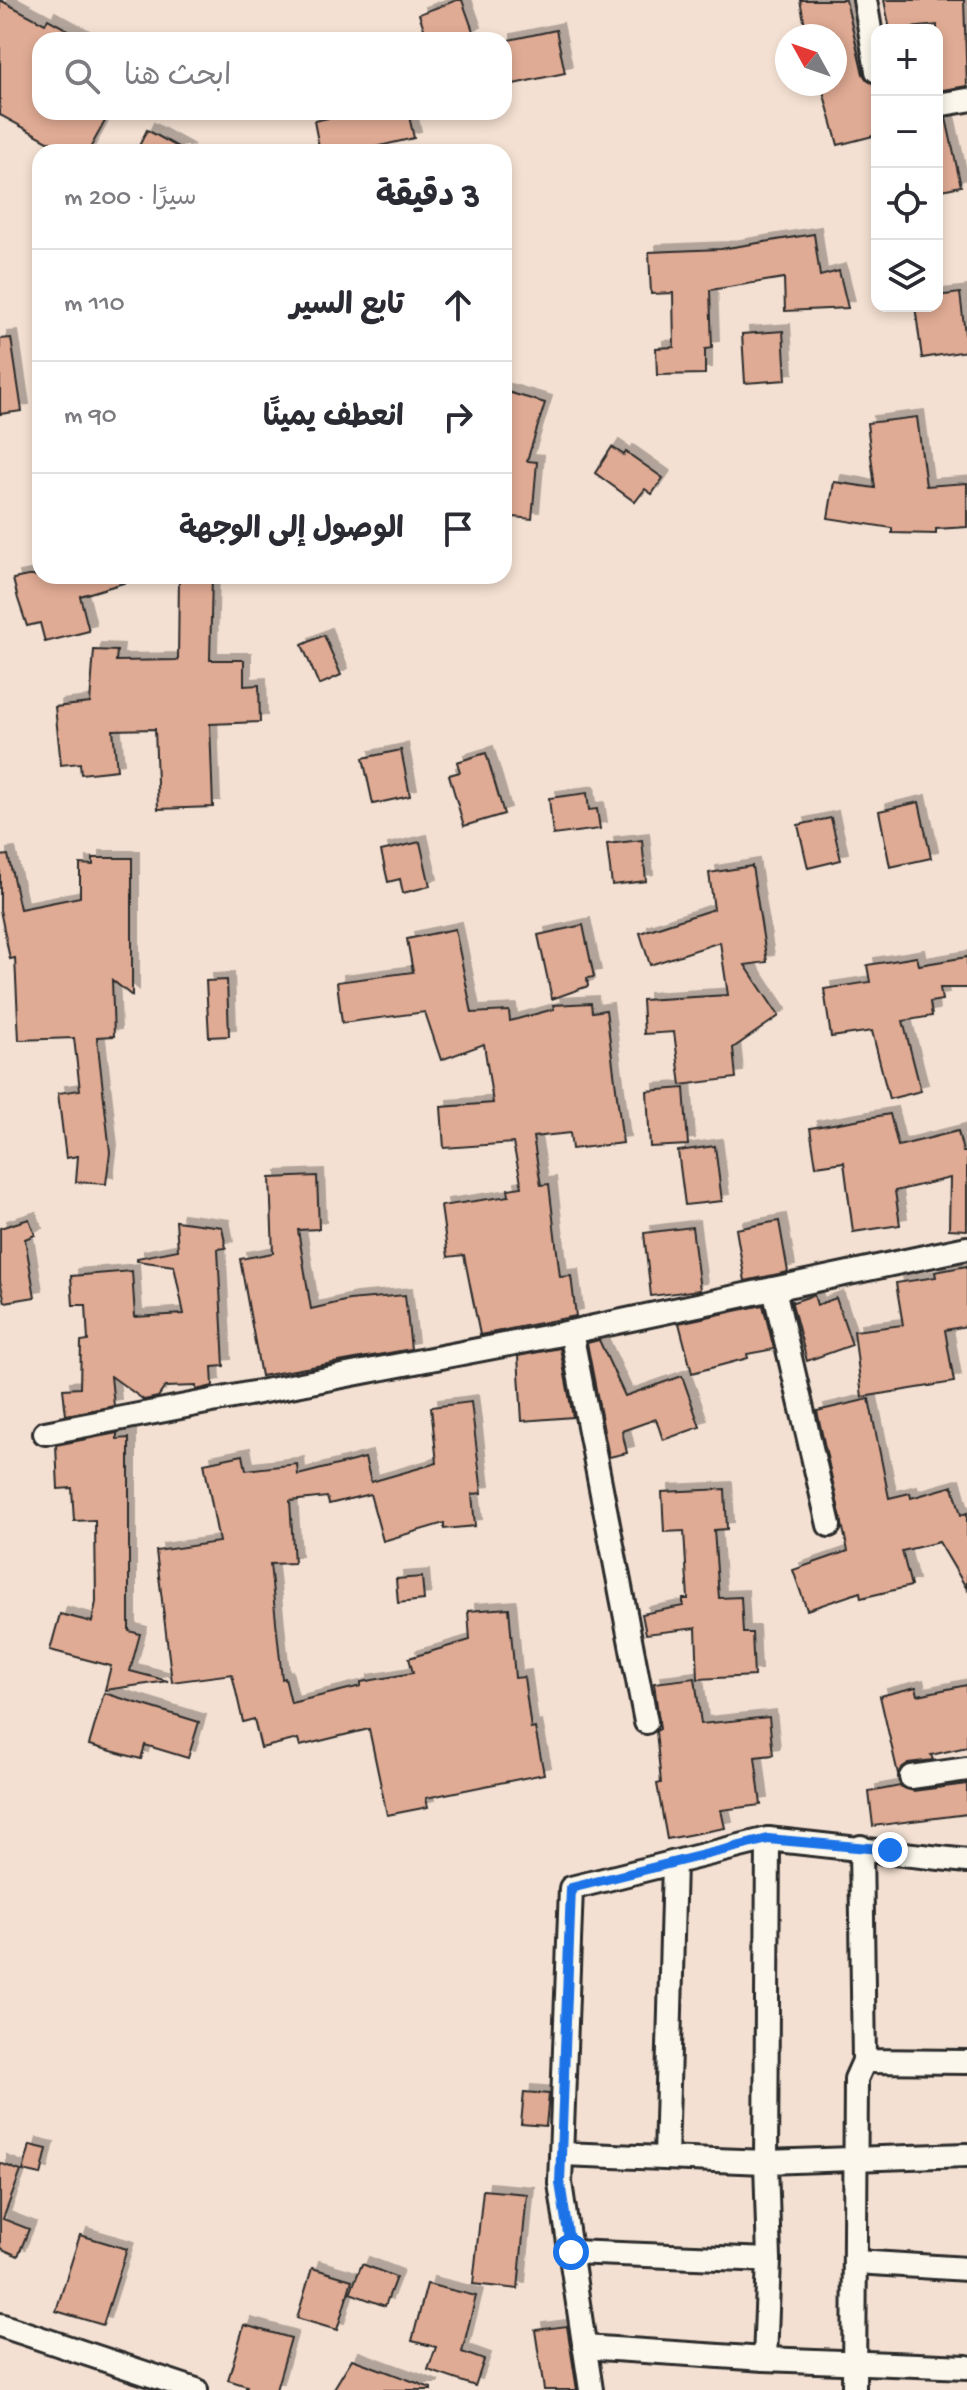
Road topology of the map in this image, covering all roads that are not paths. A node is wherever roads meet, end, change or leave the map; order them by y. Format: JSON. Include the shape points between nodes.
{"nodes":[{"id":1,"x":865,"y":0,"type":"edge"},
{"id":2,"x":871,"y":36,"type":"edge"},
{"id":3,"x":967,"y":100,"type":"edge"},
{"id":4,"x":943,"y":104,"type":"edge"},
{"id":5,"x":967,"y":1248,"type":"edge"},
{"id":6,"x":774,"y":1289,"type":"junction"},
{"id":7,"x":571,"y":1332,"type":"junction"},
{"id":8,"x":45,"y":1433,"type":"dead end"},
{"id":9,"x":829,"y":1525,"type":"dead end"},
{"id":10,"x":646,"y":1722,"type":"dead end"},
{"id":11,"x":967,"y":1769,"type":"edge"},
{"id":12,"x":911,"y":1777,"type":"dead end"},
{"id":13,"x":768,"y":1839,"type":"junction"},
{"id":14,"x":861,"y":1847,"type":"junction"},
{"id":15,"x":967,"y":1861,"type":"edge"},
{"id":16,"x":674,"y":1863,"type":"junction"},
{"id":17,"x":864,"y":2061,"type":"junction"},
{"id":18,"x":967,"y":2062,"type":"edge"},
{"id":19,"x":562,"y":2154,"type":"junction"},
{"id":20,"x":967,"y":2155,"type":"edge"},
{"id":21,"x":858,"y":2157,"type":"junction"},
{"id":22,"x":666,"y":2158,"type":"junction"},
{"id":23,"x":766,"y":2162,"type":"junction"},
{"id":24,"x":571,"y":2252,"type":"junction"},
{"id":25,"x":769,"y":2260,"type":"junction"},
{"id":26,"x":856,"y":2262,"type":"junction"},
{"id":27,"x":967,"y":2269,"type":"edge"},
{"id":28,"x":0,"y":2325,"type":"edge"},
{"id":29,"x":584,"y":2347,"type":"junction"},
{"id":30,"x":765,"y":2359,"type":"junction"},
{"id":31,"x":854,"y":2363,"type":"junction"},
{"id":32,"x":967,"y":2367,"type":"edge"},
{"id":33,"x":196,"y":2390,"type":"edge"},
{"id":34,"x":591,"y":2390,"type":"edge"},
{"id":35,"x":854,"y":2390,"type":"edge"}],
"edges":[{"from":1,"to":2,"type":"street"},
{"from":3,"to":4,"type":"street"},
{"from":5,"to":6,"type":"street"},
{"from":6,"to":7,"type":"street"},
{"from":6,"to":9,"type":"street"},
{"from":7,"to":8,"type":"street"},
{"from":7,"to":10,"type":"street"},
{"from":11,"to":12,"type":"street"},
{"from":13,"to":14,"type":"street"},
{"from":13,"to":16,"type":"street"},
{"from":13,"to":23,"type":"street"},
{"from":14,"to":15,"type":"street"},
{"from":14,"to":17,"type":"street"},
{"from":16,"to":19,"type":"street","via":[[571,1888]]},
{"from":16,"to":22,"type":"street"},
{"from":17,"to":18,"type":"street"},
{"from":17,"to":21,"type":"street","via":[[856,2079]]},
{"from":19,"to":22,"type":"street"},
{"from":19,"to":24,"type":"street","via":[[560,2183]]},
{"from":20,"to":21,"type":"street"},
{"from":21,"to":23,"type":"street"},
{"from":21,"to":26,"type":"street"},
{"from":22,"to":23,"type":"street"},
{"from":23,"to":25,"type":"street"},
{"from":24,"to":25,"type":"street"},
{"from":24,"to":29,"type":"street"},
{"from":25,"to":30,"type":"street"},
{"from":26,"to":27,"type":"street"},
{"from":26,"to":31,"type":"street"},
{"from":28,"to":33,"type":"street"},
{"from":29,"to":30,"type":"street"},
{"from":29,"to":34,"type":"street"},
{"from":30,"to":31,"type":"street"},
{"from":31,"to":32,"type":"street"},
{"from":31,"to":35,"type":"street"}]}
